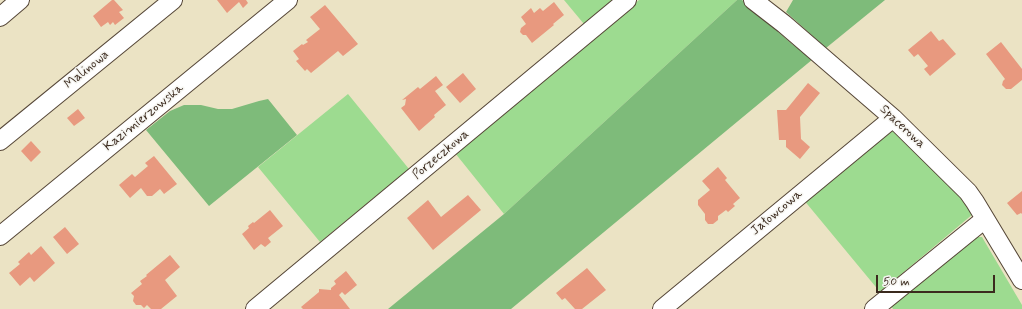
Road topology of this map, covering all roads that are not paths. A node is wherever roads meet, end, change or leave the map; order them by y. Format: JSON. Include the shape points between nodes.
{"nodes":[{"id":1,"x":20,"y":0,"type":"edge"},
{"id":2,"x":173,"y":0,"type":"edge"},
{"id":3,"x":288,"y":0,"type":"edge"},
{"id":4,"x":627,"y":0,"type":"edge"},
{"id":5,"x":753,"y":0,"type":"edge"},
{"id":6,"x":0,"y":16,"type":"edge"},
{"id":7,"x":893,"y":118,"type":"junction"},
{"id":8,"x":0,"y":141,"type":"edge"},
{"id":9,"x":985,"y":219,"type":"junction"},
{"id":10,"x":0,"y":236,"type":"edge"},
{"id":11,"x":1022,"y":280,"type":"edge"},
{"id":12,"x":255,"y":309,"type":"edge"},
{"id":13,"x":662,"y":309,"type":"edge"},
{"id":14,"x":874,"y":309,"type":"edge"}],
"edges":[{"from":1,"to":6,"type":"street"},
{"from":2,"to":8,"type":"street","name":"Malinowa"},
{"from":3,"to":10,"type":"street","name":"Kazimierzowska"},
{"from":4,"to":12,"type":"street","name":"Porzeczkowa"},
{"from":5,"to":7,"type":"street","name":"Spacerowa"},
{"from":7,"to":9,"type":"street","name":"Spacerowa","via":[[968,192]]},
{"from":7,"to":13,"type":"street","name":"Jałowcowa"},
{"from":9,"to":11,"type":"street","name":"Spacerowa"},
{"from":9,"to":14,"type":"street"}]}
